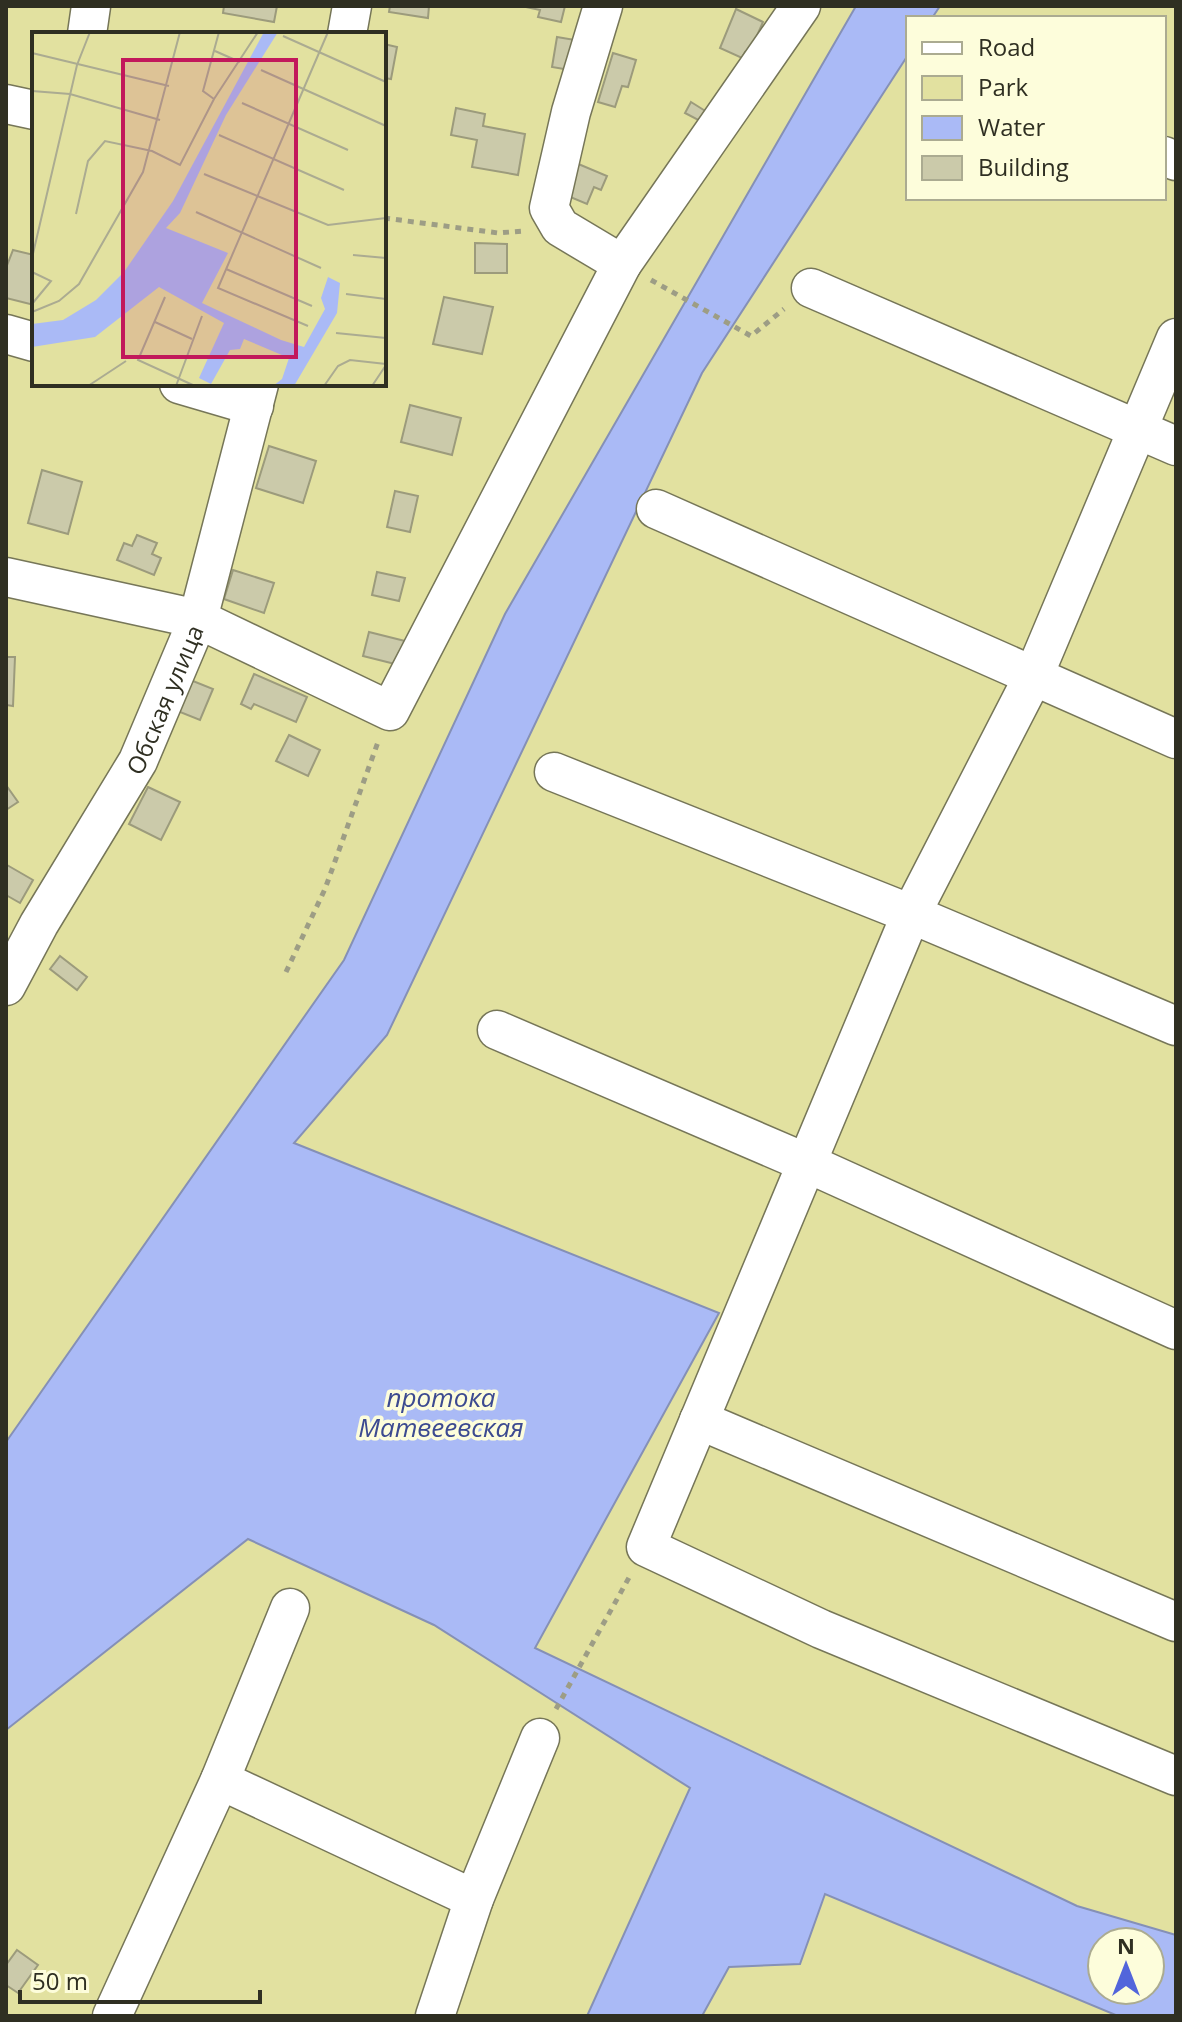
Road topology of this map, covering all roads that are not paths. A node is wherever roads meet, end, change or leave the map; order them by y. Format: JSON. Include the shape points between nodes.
{"nodes":[{"id":1,"x":91,"y":6,"type":"edge"},
{"id":2,"x":352,"y":6,"type":"edge"},
{"id":3,"x":603,"y":6,"type":"edge"},
{"id":4,"x":792,"y":9,"type":"edge"},
{"id":5,"x":87,"y":32,"type":"edge"},
{"id":6,"x":347,"y":32,"type":"edge"},
{"id":7,"x":6,"y":104,"type":"edge"},
{"id":8,"x":32,"y":110,"type":"edge"},
{"id":9,"x":622,"y":264,"type":"junction"},
{"id":10,"x":811,"y":288,"type":"road end"},
{"id":11,"x":6,"y":334,"type":"edge"},
{"id":12,"x":1176,"y":338,"type":"edge"},
{"id":13,"x":32,"y":341,"type":"edge"},
{"id":14,"x":193,"y":386,"type":"edge"},
{"id":15,"x":256,"y":395,"type":"edge"},
{"id":16,"x":1138,"y":429,"type":"junction"},
{"id":17,"x":1176,"y":446,"type":"edge"},
{"id":18,"x":656,"y":509,"type":"dead end"},
{"id":19,"x":6,"y":577,"type":"edge"},
{"id":20,"x":198,"y":619,"type":"junction"},
{"id":21,"x":1034,"y":675,"type":"junction"},
{"id":22,"x":1176,"y":739,"type":"edge"},
{"id":23,"x":554,"y":772,"type":"dead end"},
{"id":24,"x":911,"y":914,"type":"junction"},
{"id":25,"x":6,"y":986,"type":"edge"},
{"id":26,"x":1176,"y":1026,"type":"edge"},
{"id":27,"x":497,"y":1030,"type":"dead end"},
{"id":28,"x":809,"y":1164,"type":"junction"},
{"id":29,"x":1176,"y":1330,"type":"edge"},
{"id":30,"x":699,"y":1420,"type":"junction"},
{"id":31,"x":290,"y":1608,"type":"dead end"},
{"id":32,"x":1176,"y":1622,"type":"edge"},
{"id":33,"x":540,"y":1738,"type":"road end"},
{"id":34,"x":1176,"y":1776,"type":"edge"},
{"id":35,"x":220,"y":1780,"type":"junction"},
{"id":36,"x":474,"y":1899,"type":"junction"},
{"id":37,"x":112,"y":2016,"type":"edge"},
{"id":38,"x":435,"y":2016,"type":"edge"}],
"edges":[{"from":1,"to":5,"type":"street"},
{"from":2,"to":6,"type":"street"},
{"from":3,"to":9,"type":"street","via":[[549,208],[560,227]]},
{"from":4,"to":9,"type":"street"},
{"from":7,"to":8,"type":"street"},
{"from":9,"to":20,"type":"street","via":[[390,711]]},
{"from":10,"to":16,"type":"street"},
{"from":11,"to":13,"type":"street"},
{"from":12,"to":16,"type":"street"},
{"from":14,"to":15,"type":"street"},
{"from":15,"to":20,"type":"street","name":"Обская улица"},
{"from":16,"to":17,"type":"street"},
{"from":16,"to":21,"type":"street"},
{"from":18,"to":21,"type":"street"},
{"from":19,"to":20,"type":"street"},
{"from":20,"to":25,"type":"street","name":"Обская улица","via":[[138,761]]},
{"from":21,"to":22,"type":"street"},
{"from":21,"to":24,"type":"street"},
{"from":23,"to":24,"type":"street"},
{"from":24,"to":26,"type":"street"},
{"from":24,"to":28,"type":"street"},
{"from":27,"to":28,"type":"street"},
{"from":28,"to":29,"type":"street"},
{"from":28,"to":30,"type":"street"},
{"from":30,"to":32,"type":"street"},
{"from":30,"to":34,"type":"street","via":[[646,1547],[821,1629]]},
{"from":31,"to":35,"type":"street"},
{"from":33,"to":36,"type":"street"},
{"from":35,"to":36,"type":"street"},
{"from":35,"to":37,"type":"street"},
{"from":36,"to":38,"type":"street"}]}
